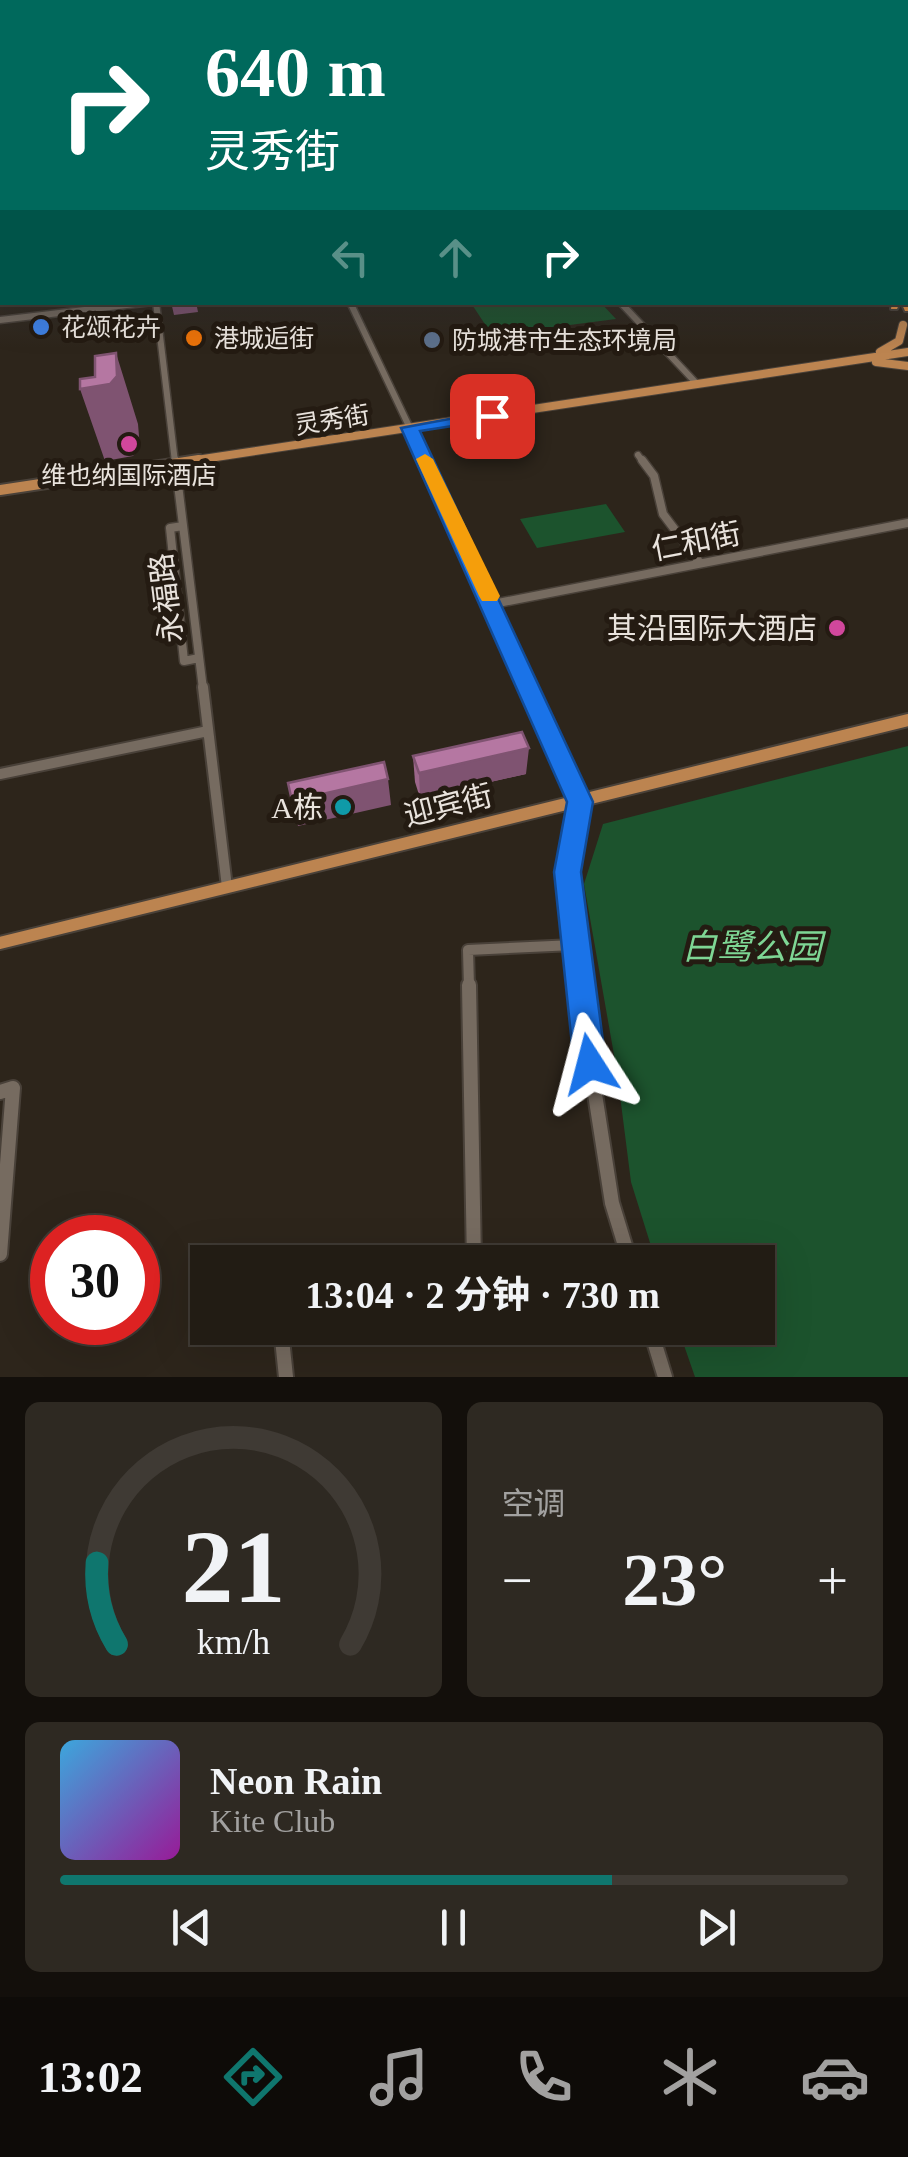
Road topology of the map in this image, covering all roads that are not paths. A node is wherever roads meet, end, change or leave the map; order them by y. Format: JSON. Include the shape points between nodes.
{"nodes":[{"id":1,"x":128,"y":305,"type":"edge"},
{"id":2,"x":154,"y":305,"type":"edge"},
{"id":3,"x":351,"y":305,"type":"edge"},
{"id":4,"x":623,"y":305,"type":"edge"},
{"id":5,"x":894,"y":305,"type":"edge"},
{"id":6,"x":0,"y":320,"type":"edge"},
{"id":7,"x":906,"y":329,"type":"edge"},
{"id":8,"x":908,"y":352,"type":"edge"},
{"id":9,"x":837,"y":363,"type":"junction"},
{"id":10,"x":908,"y":366,"type":"edge"},
{"id":11,"x":696,"y":384,"type":"junction"},
{"id":12,"x":410,"y":428,"type":"junction"},
{"id":13,"x":638,"y":455,"type":"dead end"},
{"id":14,"x":175,"y":464,"type":"junction"},
{"id":15,"x":0,"y":490,"type":"edge"},
{"id":16,"x":908,"y":523,"type":"edge"},
{"id":17,"x":183,"y":526,"type":"joint"},
{"id":18,"x":700,"y":563,"type":"junction"},
{"id":19,"x":493,"y":604,"type":"junction"},
{"id":20,"x":908,"y":720,"type":"edge"},
{"id":21,"x":208,"y":730,"type":"junction"},
{"id":22,"x":0,"y":774,"type":"edge"},
{"id":23,"x":580,"y":802,"type":"junction"},
{"id":24,"x":227,"y":887,"type":"junction"},
{"id":25,"x":0,"y":942,"type":"edge"},
{"id":26,"x":574,"y":945,"type":"junction"},
{"id":27,"x":0,"y":1092,"type":"edge"},
{"id":28,"x":474,"y":1245,"type":"edge"},
{"id":29,"x":625,"y":1245,"type":"edge"},
{"id":30,"x":0,"y":1254,"type":"edge"},
{"id":31,"x":283,"y":1345,"type":"edge"},
{"id":32,"x":655,"y":1345,"type":"edge"},
{"id":33,"x":286,"y":1377,"type":"edge"},
{"id":34,"x":665,"y":1377,"type":"edge"}],
"edges":[{"from":1,"to":6,"type":"street"},
{"from":2,"to":14,"type":"street","name":"永福路"},
{"from":3,"to":12,"type":"street"},
{"from":4,"to":11,"type":"street"},
{"from":5,"to":7,"type":"main road"},
{"from":7,"to":9,"type":"main road","via":[[889,348]]},
{"from":8,"to":9,"type":"main road","name":"灵秀街"},
{"from":9,"to":10,"type":"main road"},
{"from":9,"to":11,"type":"main road","name":"灵秀街"},
{"from":11,"to":12,"type":"main road","name":"灵秀街"},
{"from":12,"to":14,"type":"main road","name":"灵秀街"},
{"from":12,"to":19,"type":"street"},
{"from":13,"to":18,"type":"street","via":[[654,476],[664,514]]},
{"from":14,"to":15,"type":"main road","name":"灵秀街"},
{"from":14,"to":17,"type":"street","name":"永福路"},
{"from":16,"to":18,"type":"street","name":"仁和街"},
{"from":17,"to":21,"type":"street","name":"永福路"},
{"from":18,"to":19,"type":"street","name":"仁和街"},
{"from":19,"to":23,"type":"street"},
{"from":20,"to":23,"type":"main road","name":"迎宾街"},
{"from":21,"to":22,"type":"street"},
{"from":21,"to":24,"type":"street","name":"永福路"},
{"from":23,"to":24,"type":"main road","name":"迎宾街"},
{"from":23,"to":26,"type":"street","via":[[568,872]]},
{"from":24,"to":25,"type":"main road","name":"迎宾街"},
{"from":26,"to":28,"type":"street","via":[[468,950]]},
{"from":26,"to":29,"type":"street","via":[[612,1202]]},
{"from":27,"to":30,"type":"street","via":[[13,1088]]},
{"from":31,"to":33,"type":"street"},
{"from":32,"to":34,"type":"street"}]}
